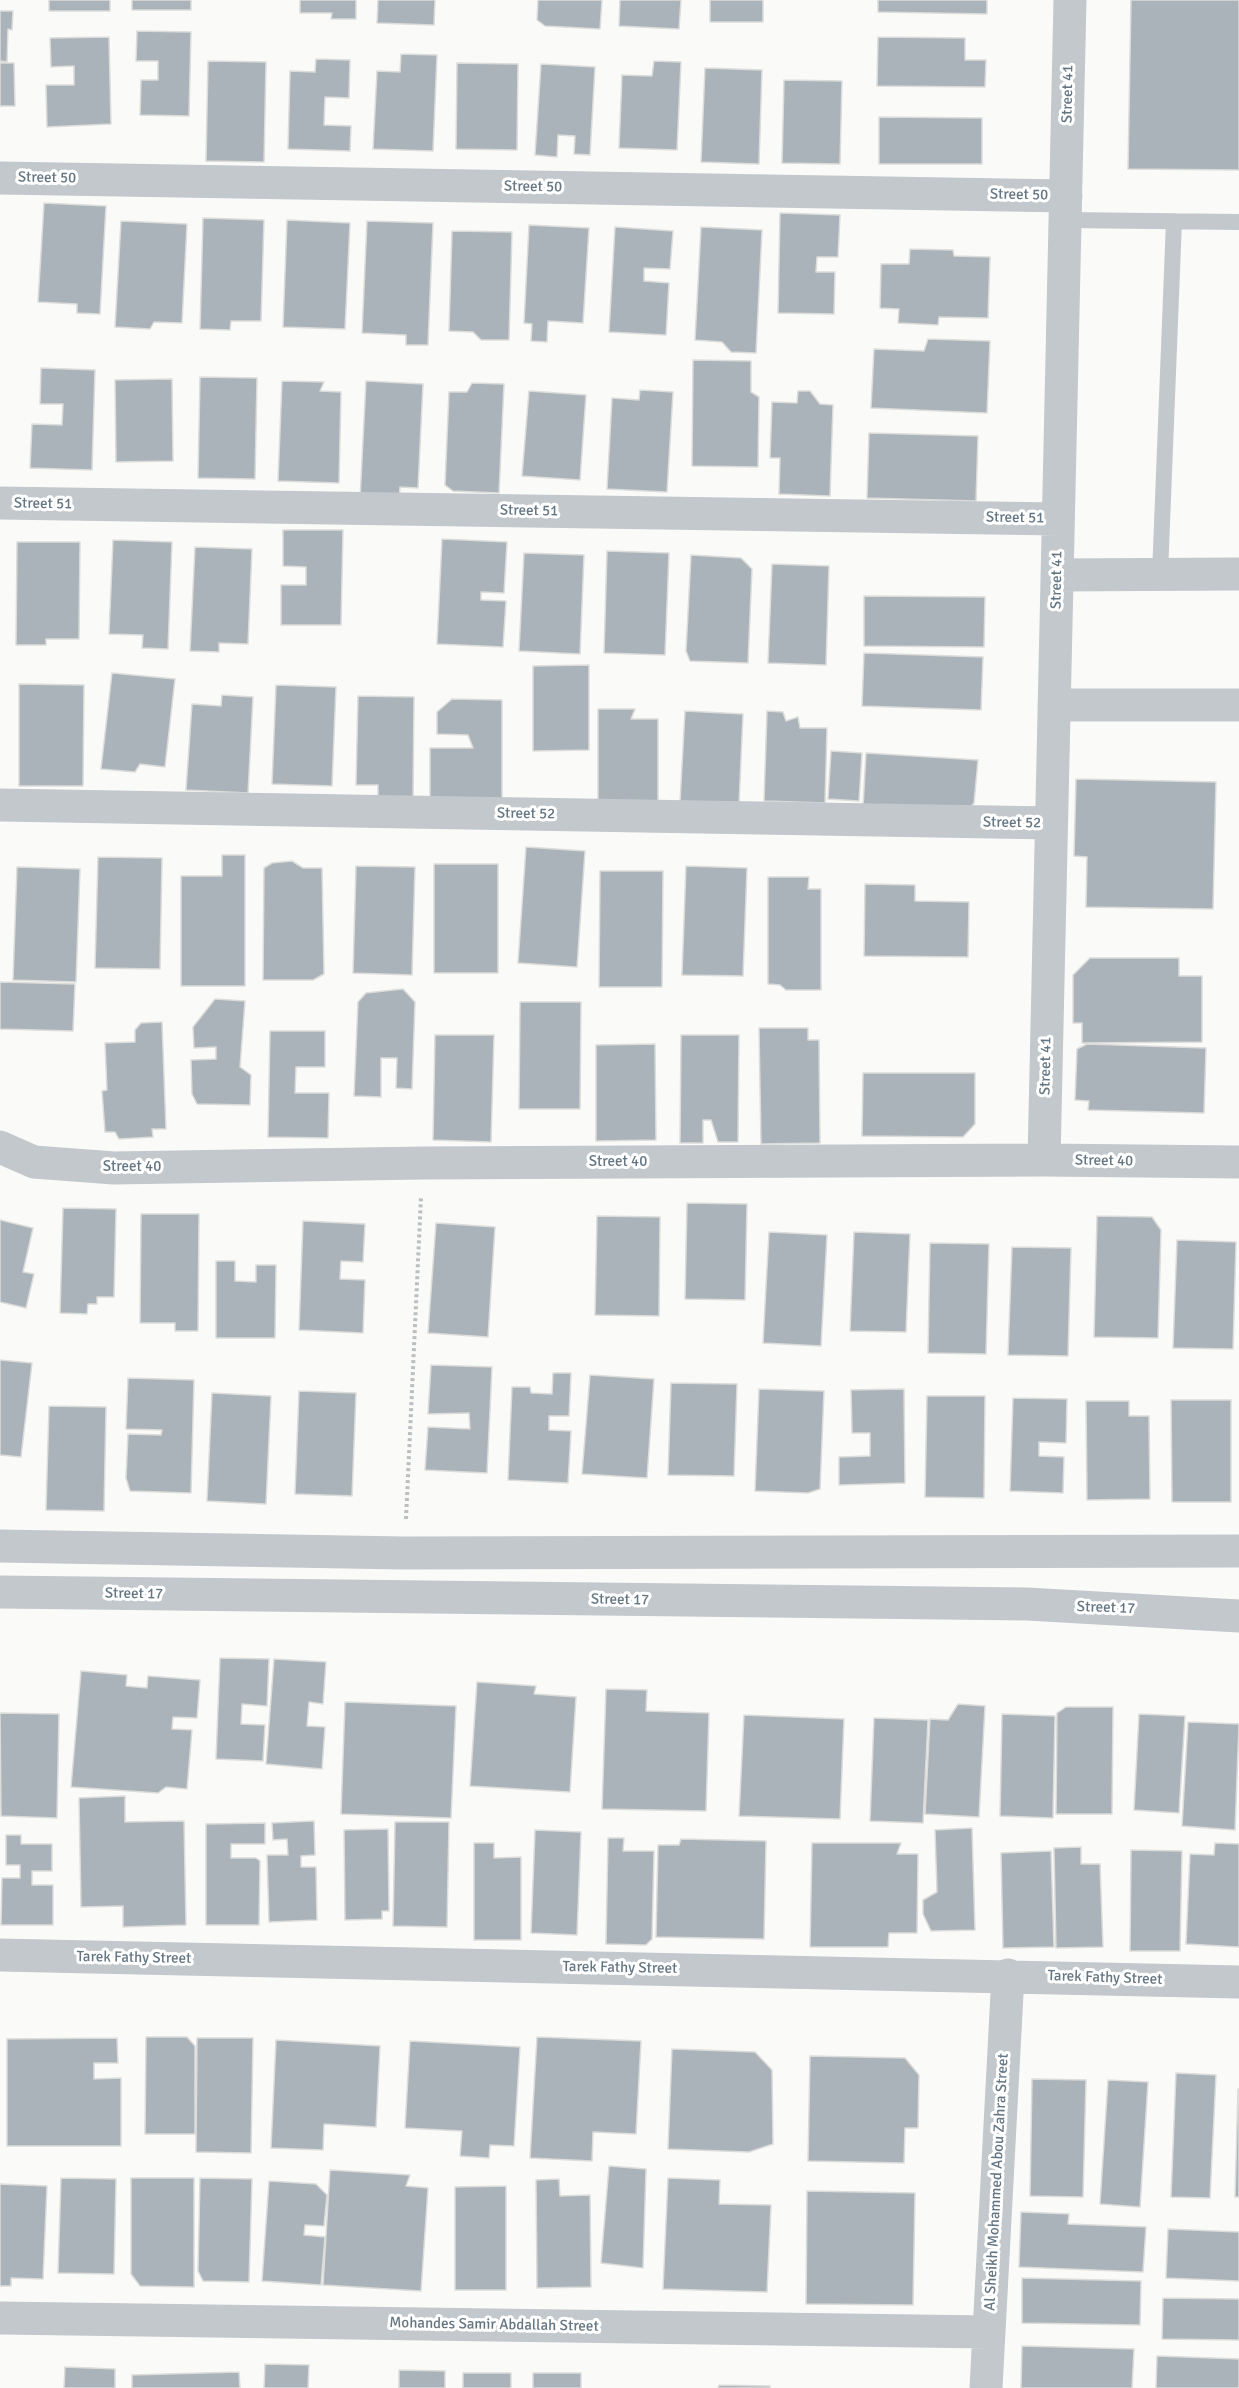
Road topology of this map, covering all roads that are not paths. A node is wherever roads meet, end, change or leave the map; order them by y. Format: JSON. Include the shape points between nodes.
{"nodes":[{"id":1,"x":1070,"y":0,"type":"edge"},
{"id":2,"x":0,"y":178,"type":"edge"},
{"id":3,"x":1065,"y":208,"type":"junction"},
{"id":4,"x":1174,"y":221,"type":"junction"},
{"id":5,"x":1239,"y":222,"type":"edge"},
{"id":6,"x":0,"y":503,"type":"edge"},
{"id":7,"x":1058,"y":519,"type":"junction"},
{"id":8,"x":1239,"y":573,"type":"edge"},
{"id":9,"x":1160,"y":574,"type":"junction"},
{"id":10,"x":1057,"y":575,"type":"junction"},
{"id":11,"x":1054,"y":705,"type":"junction"},
{"id":12,"x":1239,"y":705,"type":"edge"},
{"id":13,"x":0,"y":805,"type":"edge"},
{"id":14,"x":1051,"y":823,"type":"junction"},
{"id":15,"x":0,"y":1147,"type":"edge"},
{"id":16,"x":1044,"y":1160,"type":"junction"},
{"id":17,"x":1239,"y":1162,"type":"edge"},
{"id":18,"x":0,"y":1546,"type":"edge"},
{"id":19,"x":1239,"y":1551,"type":"edge"},
{"id":20,"x":0,"y":1592,"type":"edge"},
{"id":21,"x":1239,"y":1616,"type":"edge"},
{"id":22,"x":0,"y":1955,"type":"edge"},
{"id":23,"x":1008,"y":1976,"type":"junction"},
{"id":24,"x":1239,"y":1982,"type":"edge"},
{"id":25,"x":0,"y":2318,"type":"edge"},
{"id":26,"x":988,"y":2332,"type":"junction"},
{"id":27,"x":986,"y":2388,"type":"edge"}],
"edges":[{"from":1,"to":3,"type":"street","name":"Street 41"},
{"from":2,"to":3,"type":"street","name":"Street 50"},
{"from":3,"to":4,"type":"lane"},
{"from":3,"to":7,"type":"street","name":"Street 41"},
{"from":4,"to":5,"type":"lane"},
{"from":4,"to":9,"type":"lane"},
{"from":6,"to":7,"type":"street","name":"Street 51"},
{"from":7,"to":10,"type":"street","name":"Street 41"},
{"from":8,"to":9,"type":"street"},
{"from":9,"to":10,"type":"street"},
{"from":10,"to":11,"type":"street","name":"Street 41"},
{"from":11,"to":12,"type":"street"},
{"from":11,"to":14,"type":"street","name":"Street 41"},
{"from":13,"to":14,"type":"street","name":"Street 52"},
{"from":14,"to":16,"type":"street","name":"Street 41"},
{"from":15,"to":16,"type":"street","name":"Street 40","via":[[34,1162],[114,1168]]},
{"from":16,"to":17,"type":"street","name":"Street 40"},
{"from":18,"to":19,"type":"street","via":[[404,1553]]},
{"from":20,"to":21,"type":"street","name":"Street 17","via":[[1027,1604]]},
{"from":22,"to":23,"type":"street","name":"Tarek Fathy Street"},
{"from":23,"to":24,"type":"street","name":"Tarek Fathy Street"},
{"from":23,"to":26,"type":"street","name":"Al Sheikh Mohammed Abou Zahra Street"},
{"from":25,"to":26,"type":"street","name":"Mohandes Samir Abdallah Street"},
{"from":26,"to":27,"type":"street","name":"Al Sheikh Mohammed Abou Zahra Street"}]}
